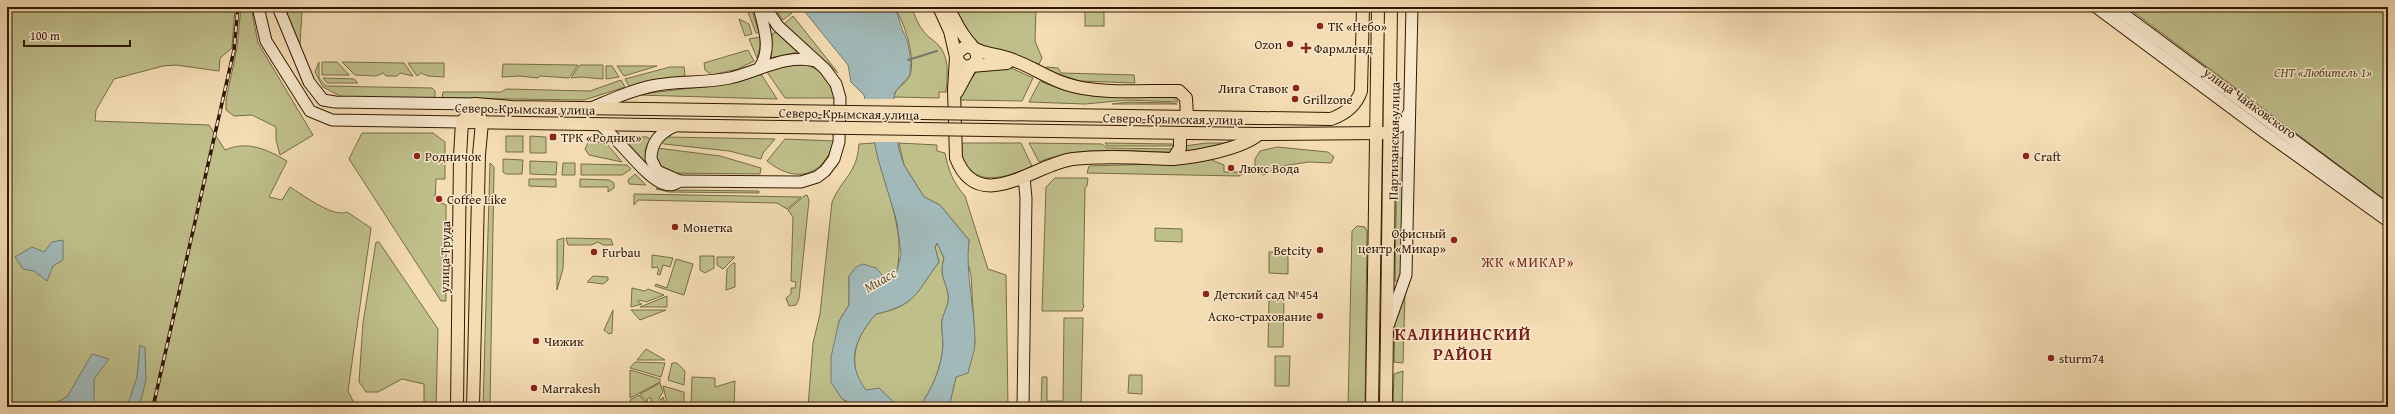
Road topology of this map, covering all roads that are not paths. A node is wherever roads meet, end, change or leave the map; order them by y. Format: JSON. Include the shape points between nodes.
{"nodes":[{"id":1,"x":258,"y":7,"type":"edge"},
{"id":2,"x":278,"y":7,"type":"edge"},
{"id":3,"x":759,"y":7,"type":"edge"},
{"id":4,"x":765,"y":7,"type":"edge"},
{"id":5,"x":939,"y":7,"type":"edge"},
{"id":6,"x":948,"y":7,"type":"edge"},
{"id":7,"x":1363,"y":7,"type":"edge"},
{"id":8,"x":1378,"y":7,"type":"edge"},
{"id":9,"x":1391,"y":7,"type":"edge"},
{"id":10,"x":1412,"y":7,"type":"edge"},
{"id":11,"x":2096,"y":7,"type":"edge"},
{"id":12,"x":2114,"y":7,"type":"edge"},
{"id":13,"x":974,"y":48,"type":"junction"},
{"id":14,"x":956,"y":57,"type":"junction"},
{"id":15,"x":816,"y":61,"type":"junction"},
{"id":16,"x":1020,"y":64,"type":"junction"},
{"id":17,"x":971,"y":66,"type":"junction"},
{"id":18,"x":760,"y":67,"type":"junction"},
{"id":19,"x":955,"y":100,"type":"junction"},
{"id":20,"x":475,"y":104,"type":"junction"},
{"id":21,"x":591,"y":108,"type":"junction"},
{"id":22,"x":1408,"y":113,"type":"junction"},
{"id":23,"x":1187,"y":117,"type":"junction"},
{"id":24,"x":462,"y":122,"type":"junction"},
{"id":25,"x":482,"y":122,"type":"junction"},
{"id":26,"x":599,"y":124,"type":"junction"},
{"id":27,"x":678,"y":125,"type":"junction"},
{"id":28,"x":1180,"y":133,"type":"junction"},
{"id":29,"x":1376,"y":133,"type":"junction"},
{"id":30,"x":1390,"y":133,"type":"junction"},
{"id":31,"x":1260,"y":134,"type":"junction"},
{"id":32,"x":1173,"y":159,"type":"junction"},
{"id":33,"x":1024,"y":177,"type":"junction"},
{"id":34,"x":680,"y":182,"type":"junction"},
{"id":35,"x":2388,"y":210,"type":"edge"},
{"id":36,"x":2388,"y":221,"type":"edge"},
{"id":37,"x":1387,"y":328,"type":"junction"},
{"id":38,"x":457,"y":407,"type":"edge"},
{"id":39,"x":473,"y":407,"type":"edge"},
{"id":40,"x":1023,"y":407,"type":"edge"},
{"id":41,"x":1372,"y":407,"type":"edge"},
{"id":42,"x":1386,"y":407,"type":"edge"}],
"edges":[{"from":1,"to":24,"type":"street","name":"Северо-Крымская улица","via":[[269,47],[310,111],[332,120]]},
{"from":2,"to":20,"type":"street","name":"Северо-Крымская улица","via":[[316,93],[323,100]]},
{"from":3,"to":18,"type":"street","via":[[767,42],[766,53]]},
{"from":4,"to":15,"type":"street","via":[[778,26]]},
{"from":5,"to":14,"type":"main road","via":[[950,31]]},
{"from":6,"to":13,"type":"main road","via":[[965,38]]},
{"from":7,"to":23,"type":"main road","name":"Северо-Крымская улица","via":[[1362,85],[1359,97],[1339,116],[1318,119]]},
{"from":8,"to":29,"type":"main road"},
{"from":9,"to":30,"type":"main road"},
{"from":10,"to":22,"type":"street","name":"Партизанская улица"},
{"from":11,"to":36,"type":"street","name":"улица Чайковского"},
{"from":12,"to":35,"type":"street","name":"улица Чайковского"},
{"from":13,"to":14,"type":"main road","via":[[962,47]]},
{"from":13,"to":16,"type":"main road","via":[[1015,60]]},
{"from":13,"to":17,"type":"main road","via":[[977,58]]},
{"from":14,"to":17,"type":"main road","via":[[961,65]]},
{"from":14,"to":19,"type":"main road"},
{"from":15,"to":18,"type":"street","via":[[797,59]]},
{"from":15,"to":34,"type":"street","via":[[832,77],[840,98],[838,148],[825,171],[810,180],[795,183]]},
{"from":16,"to":17,"type":"main road","via":[[997,62]]},
{"from":16,"to":23,"type":"main road","via":[[1058,82],[1081,88],[1179,91],[1186,98]]},
{"from":17,"to":19,"type":"main road","via":[[960,83]]},
{"from":18,"to":21,"type":"street","via":[[730,78],[644,88]]},
{"from":19,"to":33,"type":"main road","via":[[955,151],[959,166],[965,173],[979,182],[995,186]]},
{"from":20,"to":21,"type":"main road","name":"Северо-Крымская улица"},
{"from":20,"to":24,"type":"main road"},
{"from":20,"to":25,"type":"main road"},
{"from":21,"to":23,"type":"main road","name":"Северо-Крымская улица","bridge":true},
{"from":22,"to":30,"type":"street","via":[[1402,125]]},
{"from":22,"to":37,"type":"street","name":"Партизанская улица","via":[[1406,275]]},
{"from":24,"to":25,"type":"main road","name":"Северо-Крымская улица"},
{"from":24,"to":38,"type":"main road","name":"улица Труда"},
{"from":25,"to":26,"type":"main road","name":"Северо-Крымская улица"},
{"from":25,"to":39,"type":"main road"},
{"from":26,"to":27,"type":"main road","name":"Северо-Крымская улица"},
{"from":26,"to":34,"type":"street","via":[[611,132],[652,177],[665,184],[674,185]]},
{"from":27,"to":28,"type":"main road","name":"Северо-Крымская улица","bridge":true},
{"from":27,"to":34,"type":"street","via":[[668,129],[654,141],[651,159],[657,171]]},
{"from":28,"to":31,"type":"main road","name":"Северо-Крымская улица"},
{"from":28,"to":32,"type":"main road","via":[[1180,148]]},
{"from":29,"to":30,"type":"main road","name":"Северо-Крымская улица"},
{"from":29,"to":31,"type":"main road","name":"Северо-Крымская улица"},
{"from":29,"to":41,"type":"main road"},
{"from":30,"to":37,"type":"main road"},
{"from":31,"to":32,"type":"main road","via":[[1249,142],[1189,158]]},
{"from":32,"to":33,"type":"main road","via":[[1072,159],[1051,164]]},
{"from":33,"to":40,"type":"street","via":[[1026,198]]},
{"from":37,"to":42,"type":"main road"}]}
